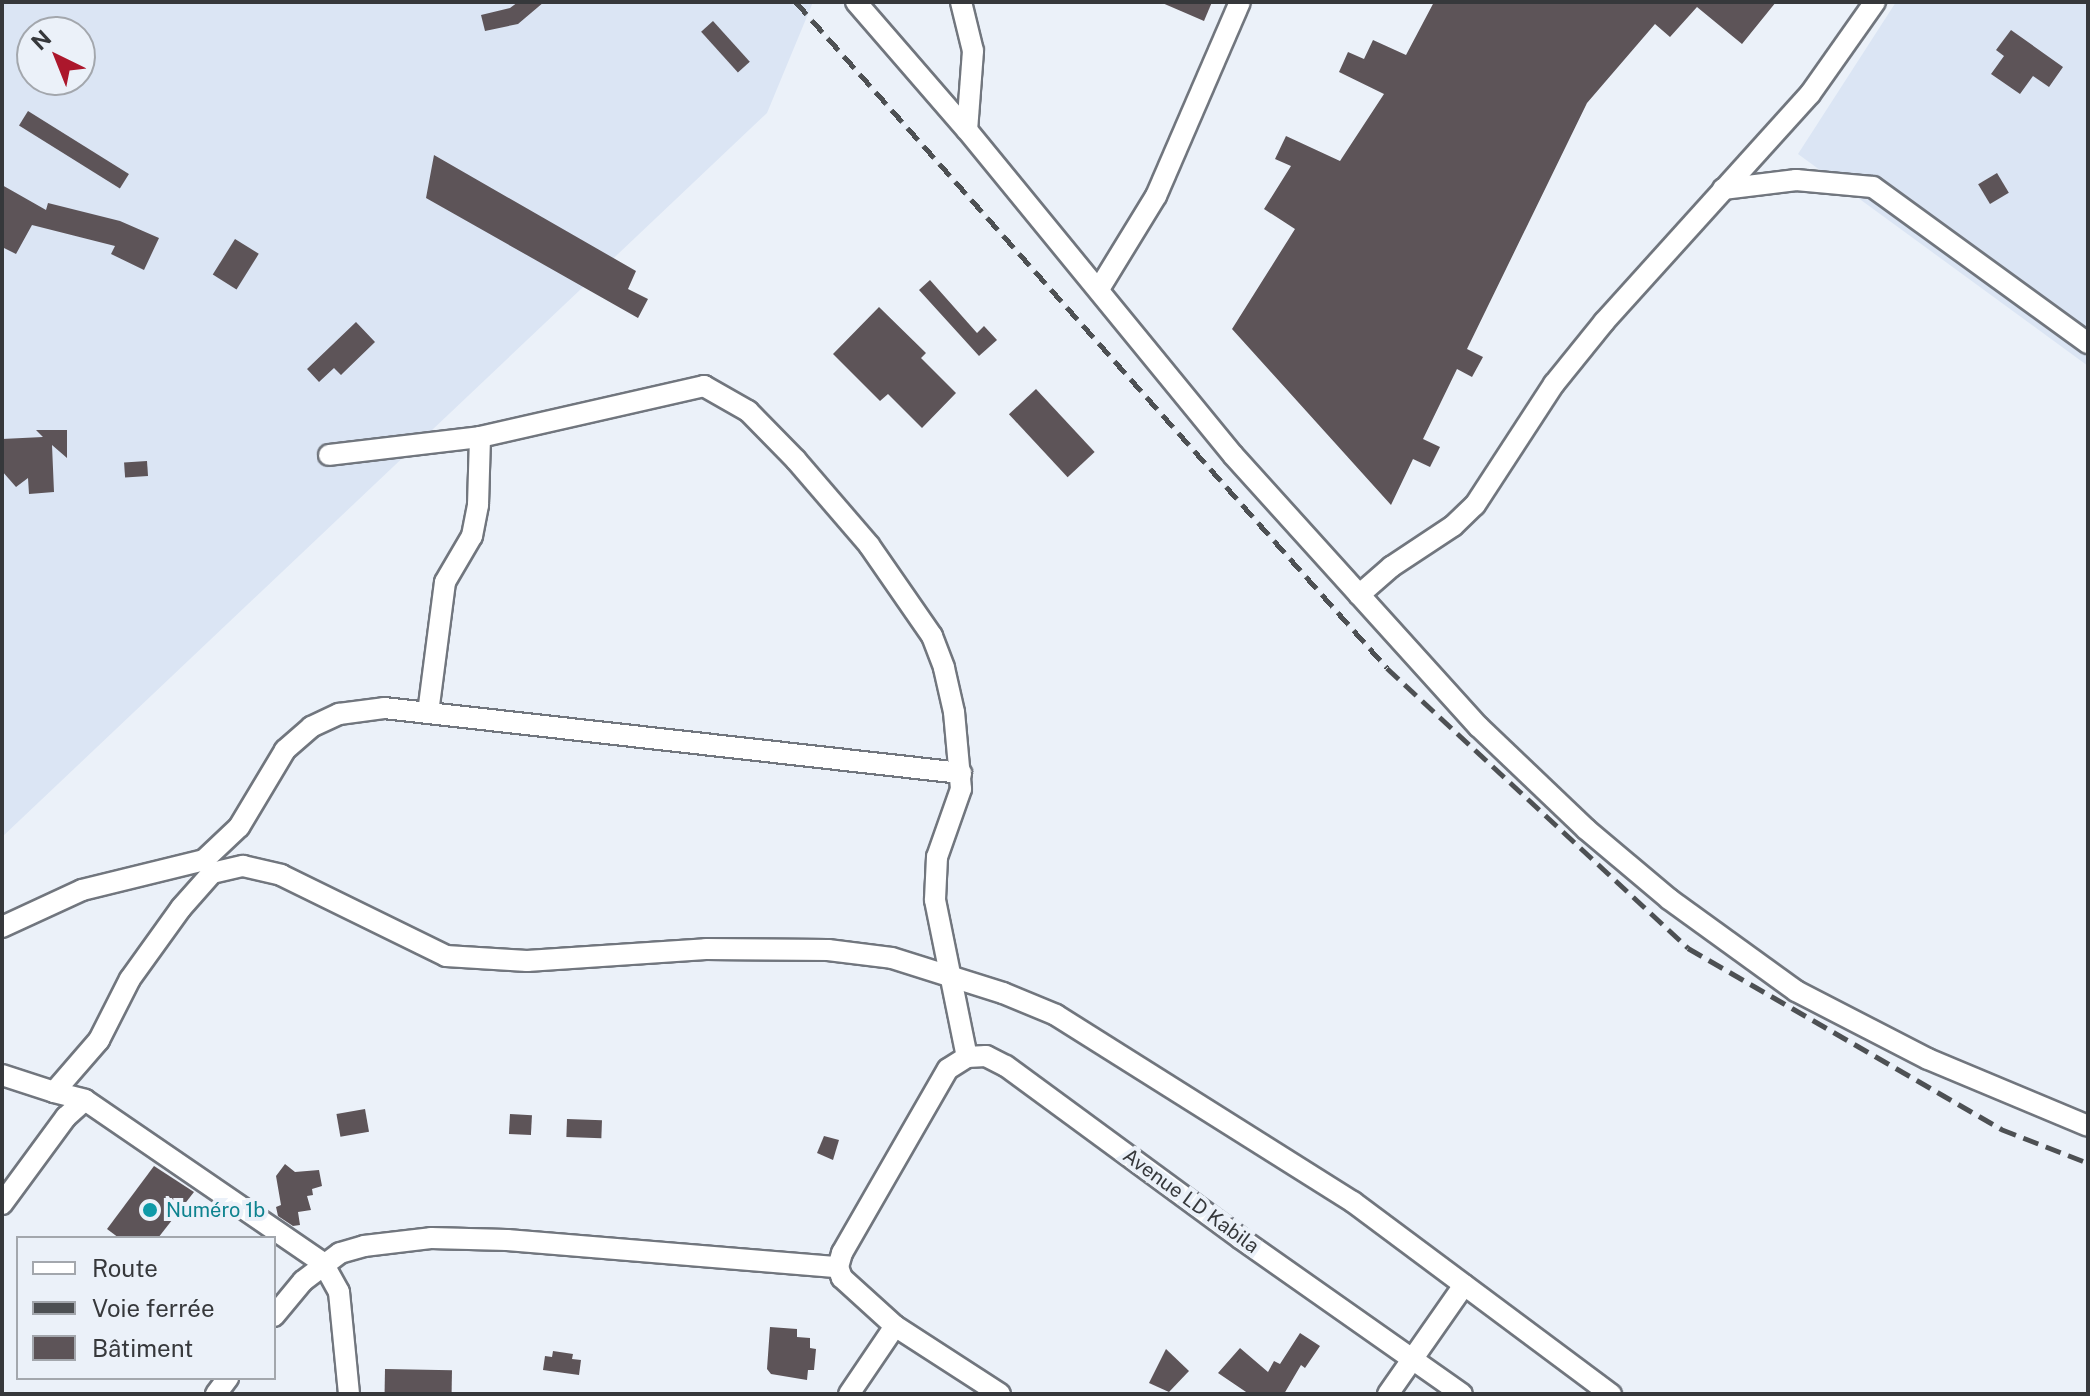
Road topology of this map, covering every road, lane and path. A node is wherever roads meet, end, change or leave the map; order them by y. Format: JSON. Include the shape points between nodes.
{"nodes":[{"id":1,"x":856,"y":2,"type":"edge"},
{"id":2,"x":961,"y":2,"type":"edge"},
{"id":3,"x":1240,"y":2,"type":"edge"},
{"id":4,"x":1875,"y":2,"type":"edge"},
{"id":5,"x":967,"y":130,"type":"junction"},
{"id":6,"x":1723,"y":189,"type":"junction"},
{"id":7,"x":1099,"y":289,"type":"junction"},
{"id":8,"x":2088,"y":343,"type":"edge"},
{"id":9,"x":480,"y":437,"type":"junction"},
{"id":10,"x":329,"y":455,"type":"dead end"},
{"id":11,"x":1359,"y":595,"type":"junction"},
{"id":12,"x":428,"y":713,"type":"junction"},
{"id":13,"x":961,"y":773,"type":"junction"},
{"id":14,"x":208,"y":866,"type":"junction"},
{"id":15,"x":2,"y":927,"type":"edge"},
{"id":16,"x":951,"y":979,"type":"junction"},
{"id":17,"x":967,"y":1057,"type":"junction"},
{"id":18,"x":2,"y":1075,"type":"edge"},
{"id":19,"x":54,"y":1092,"type":"junction"},
{"id":20,"x":85,"y":1100,"type":"junction"},
{"id":21,"x":2088,"y":1126,"type":"edge"},
{"id":22,"x":2,"y":1204,"type":"edge"},
{"id":23,"x":323,"y":1263,"type":"junction"},
{"id":24,"x":838,"y":1267,"type":"junction"},
{"id":25,"x":1464,"y":1285,"type":"junction"},
{"id":26,"x":276,"y":1314,"type":"edge"},
{"id":27,"x":895,"y":1326,"type":"junction"},
{"id":28,"x":1412,"y":1358,"type":"junction"},
{"id":29,"x":349,"y":1394,"type":"edge"},
{"id":30,"x":849,"y":1394,"type":"edge"},
{"id":31,"x":1000,"y":1394,"type":"edge"},
{"id":32,"x":1388,"y":1394,"type":"edge"},
{"id":33,"x":1462,"y":1394,"type":"edge"},
{"id":34,"x":1611,"y":1394,"type":"edge"}],
"edges":[{"from":1,"to":5,"type":"street"},
{"from":2,"to":5,"type":"street","via":[[973,51]]},
{"from":3,"to":7,"type":"street","via":[[1156,196]]},
{"from":4,"to":6,"type":"street","via":[[1810,94]]},
{"from":5,"to":7,"type":"street"},
{"from":6,"to":8,"type":"street","via":[[1796,180],[1873,187]]},
{"from":6,"to":11,"type":"street","via":[[1554,384],[1475,505]]},
{"from":7,"to":11,"type":"street","via":[[1185,399]]},
{"from":9,"to":10,"type":"street"},
{"from":9,"to":12,"type":"street","via":[[478,505],[472,536],[445,582]]},
{"from":9,"to":13,"type":"street","via":[[704,386],[748,411],[869,545],[932,636],[951,697]]},
{"from":11,"to":21,"type":"street","via":[[1479,727],[1669,899],[1796,991],[1957,1073]]},
{"from":12,"to":13,"type":"street"},
{"from":12,"to":14,"type":"street","via":[[384,708],[339,714],[311,727],[285,750],[239,827]]},
{"from":13,"to":16,"type":"street","via":[[957,808],[934,876]]},
{"from":14,"to":15,"type":"street","via":[[82,890]]},
{"from":14,"to":16,"type":"street","via":[[243,866],[281,875],[446,956],[527,961],[706,949],[828,950],[892,958]]},
{"from":14,"to":19,"type":"street","via":[[130,979],[99,1040]]},
{"from":16,"to":17,"type":"street"},
{"from":16,"to":25,"type":"street","via":[[1056,1015],[1353,1202]]},
{"from":17,"to":24,"type":"street","via":[[948,1069],[934,1089]]},
{"from":17,"to":28,"type":"street","name":"Avenue LD Kabila","via":[[986,1056],[1006,1066]]},
{"from":18,"to":19,"type":"street"},
{"from":19,"to":20,"type":"street"},
{"from":20,"to":22,"type":"street","via":[[66,1117]]},
{"from":20,"to":23,"type":"street"},
{"from":23,"to":24,"type":"street","via":[[364,1246],[431,1238]]},
{"from":23,"to":26,"type":"street"},
{"from":23,"to":29,"type":"street","via":[[339,1292]]},
{"from":24,"to":27,"type":"street","via":[[849,1286]]},
{"from":25,"to":28,"type":"street"},
{"from":25,"to":34,"type":"street"},
{"from":27,"to":30,"type":"street"},
{"from":27,"to":31,"type":"street"},
{"from":28,"to":32,"type":"street"},
{"from":28,"to":33,"type":"street","name":"Avenue LD Kabila"}]}
